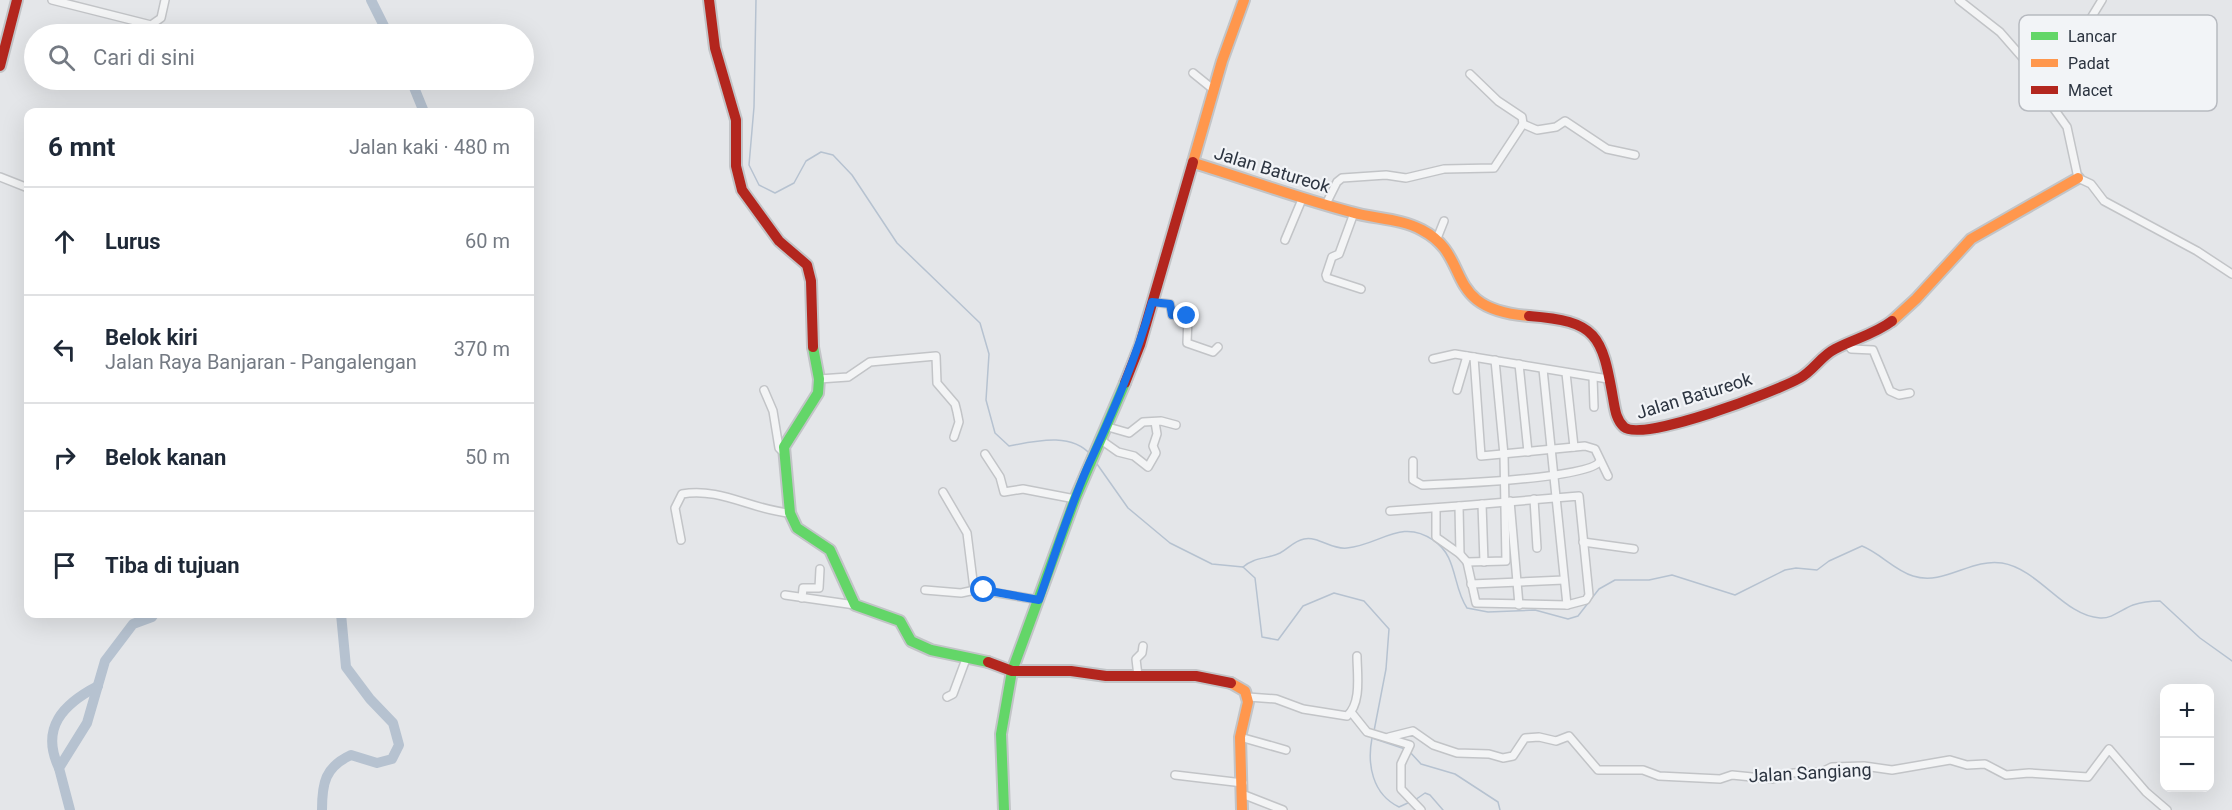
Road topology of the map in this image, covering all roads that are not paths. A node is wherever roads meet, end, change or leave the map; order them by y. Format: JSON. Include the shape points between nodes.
{"nodes":[{"id":1,"x":17,"y":0,"type":"edge"},
{"id":2,"x":52,"y":0,"type":"edge"},
{"id":3,"x":165,"y":0,"type":"edge"},
{"id":4,"x":709,"y":0,"type":"edge"},
{"id":5,"x":1244,"y":0,"type":"edge"},
{"id":6,"x":1959,"y":0,"type":"edge"},
{"id":7,"x":2102,"y":0,"type":"edge"},
{"id":8,"x":2093,"y":15,"type":"edge"},
{"id":9,"x":147,"y":24,"type":"edge"},
{"id":10,"x":152,"y":24,"type":"edge"},
{"id":11,"x":2019,"y":53,"type":"edge"},
{"id":12,"x":0,"y":66,"type":"edge"},
{"id":13,"x":1193,"y":73,"type":"dead end"},
{"id":14,"x":1470,"y":74,"type":"dead end"},
{"id":15,"x":1214,"y":90,"type":"junction"},
{"id":16,"x":2056,"y":111,"type":"edge"},
{"id":17,"x":1523,"y":124,"type":"junction"},
{"id":18,"x":1635,"y":155,"type":"dead end"},
{"id":19,"x":1194,"y":163,"type":"junction"},
{"id":20,"x":0,"y":177,"type":"edge"},
{"id":21,"x":2078,"y":178,"type":"junction"},
{"id":22,"x":24,"y":186,"type":"edge"},
{"id":23,"x":1303,"y":197,"type":"junction"},
{"id":24,"x":1326,"y":204,"type":"junction"},
{"id":25,"x":1354,"y":213,"type":"junction"},
{"id":26,"x":1444,"y":220,"type":"dead end"},
{"id":27,"x":1285,"y":240,"type":"dead end"},
{"id":28,"x":1436,"y":241,"type":"junction"},
{"id":29,"x":2232,"y":274,"type":"edge"},
{"id":30,"x":1361,"y":289,"type":"dead end"},
{"id":31,"x":1152,"y":302,"type":"junction"},
{"id":32,"x":1848,"y":344,"type":"junction"},
{"id":33,"x":1218,"y":347,"type":"dead end"},
{"id":34,"x":1470,"y":357,"type":"junction"},
{"id":35,"x":1433,"y":359,"type":"dead end"},
{"id":36,"x":1496,"y":360,"type":"junction"},
{"id":37,"x":1519,"y":364,"type":"junction"},
{"id":38,"x":1544,"y":369,"type":"junction"},
{"id":39,"x":1566,"y":373,"type":"junction"},
{"id":40,"x":1593,"y":377,"type":"junction"},
{"id":41,"x":819,"y":379,"type":"junction"},
{"id":42,"x":1608,"y":379,"type":"junction"},
{"id":43,"x":764,"y":390,"type":"dead end"},
{"id":44,"x":1457,"y":390,"type":"dead end"},
{"id":45,"x":1910,"y":393,"type":"dead end"},
{"id":46,"x":1594,"y":406,"type":"dead end"},
{"id":47,"x":1155,"y":422,"type":"junction"},
{"id":48,"x":1176,"y":425,"type":"dead end"},
{"id":49,"x":1108,"y":427,"type":"junction"},
{"id":50,"x":954,"y":437,"type":"dead end"},
{"id":51,"x":1101,"y":441,"type":"junction"},
{"id":52,"x":1574,"y":447,"type":"junction"},
{"id":53,"x":1551,"y":449,"type":"junction"},
{"id":54,"x":784,"y":452,"type":"junction"},
{"id":55,"x":1527,"y":452,"type":"junction"},
{"id":56,"x":985,"y":454,"type":"dead end"},
{"id":57,"x":1504,"y":455,"type":"junction"},
{"id":58,"x":1413,"y":461,"type":"dead end"},
{"id":59,"x":1600,"y":461,"type":"junction"},
{"id":60,"x":1555,"y":474,"type":"junction"},
{"id":61,"x":1608,"y":477,"type":"dead end"},
{"id":62,"x":1505,"y":481,"type":"junction"},
{"id":63,"x":943,"y":492,"type":"dead end"},
{"id":64,"x":1556,"y":497,"type":"junction"},
{"id":65,"x":1075,"y":499,"type":"junction"},
{"id":66,"x":1533,"y":499,"type":"junction"},
{"id":67,"x":1508,"y":501,"type":"junction"},
{"id":68,"x":1482,"y":504,"type":"junction"},
{"id":69,"x":1459,"y":506,"type":"junction"},
{"id":70,"x":1436,"y":509,"type":"junction"},
{"id":71,"x":1390,"y":511,"type":"dead end"},
{"id":72,"x":789,"y":513,"type":"junction"},
{"id":73,"x":681,"y":540,"type":"dead end"},
{"id":74,"x":1583,"y":542,"type":"junction"},
{"id":75,"x":1537,"y":548,"type":"dead end"},
{"id":76,"x":1634,"y":549,"type":"dead end"},
{"id":77,"x":1460,"y":554,"type":"junction"},
{"id":78,"x":1467,"y":562,"type":"junction"},
{"id":79,"x":1484,"y":562,"type":"junction"},
{"id":80,"x":820,"y":569,"type":"dead end"},
{"id":81,"x":1564,"y":580,"type":"junction"},
{"id":82,"x":1517,"y":583,"type":"junction"},
{"id":83,"x":1471,"y":584,"type":"junction"},
{"id":84,"x":925,"y":590,"type":"dead end"},
{"id":85,"x":975,"y":590,"type":"junction"},
{"id":86,"x":785,"y":595,"type":"dead end"},
{"id":87,"x":802,"y":598,"type":"junction"},
{"id":88,"x":1039,"y":600,"type":"junction"},
{"id":89,"x":855,"y":605,"type":"junction"},
{"id":90,"x":1519,"y":605,"type":"junction"},
{"id":91,"x":1567,"y":605,"type":"junction"},
{"id":92,"x":1143,"y":646,"type":"dead end"},
{"id":93,"x":1357,"y":656,"type":"dead end"},
{"id":94,"x":966,"y":659,"type":"junction"},
{"id":95,"x":1012,"y":671,"type":"junction"},
{"id":96,"x":1138,"y":676,"type":"junction"},
{"id":97,"x":1248,"y":697,"type":"junction"},
{"id":98,"x":947,"y":698,"type":"dead end"},
{"id":99,"x":1351,"y":712,"type":"junction"},
{"id":100,"x":1240,"y":737,"type":"junction"},
{"id":101,"x":1389,"y":737,"type":"junction"},
{"id":102,"x":1286,"y":750,"type":"dead end"},
{"id":103,"x":1175,"y":775,"type":"dead end"},
{"id":104,"x":1242,"y":789,"type":"junction"},
{"id":105,"x":1004,"y":810,"type":"edge"},
{"id":106,"x":1242,"y":810,"type":"edge"},
{"id":107,"x":1282,"y":810,"type":"edge"},
{"id":108,"x":1421,"y":810,"type":"edge"},
{"id":109,"x":2167,"y":810,"type":"edge"}],
"edges":[{"from":1,"to":12,"type":"street"},
{"from":2,"to":9,"type":"street"},
{"from":3,"to":10,"type":"street","via":[[161,18]]},
{"from":4,"to":41,"type":"street","via":[[715,48],[736,120],[739,180],[778,241],[807,265],[812,280],[813,351]]},
{"from":5,"to":15,"type":"street"},
{"from":6,"to":11,"type":"street","via":[[1988,21]]},
{"from":7,"to":8,"type":"street"},
{"from":13,"to":15,"type":"street"},
{"from":14,"to":17,"type":"street","via":[[1522,117]]},
{"from":15,"to":19,"type":"street"},
{"from":16,"to":21,"type":"street","via":[[2067,127]]},
{"from":17,"to":18,"type":"street","via":[[1537,130],[1565,121],[1607,149]]},
{"from":17,"to":24,"type":"street","via":[[1494,168],[1444,169],[1406,178],[1342,178]]},
{"from":19,"to":23,"type":"street","name":"Jalan Batureok"},
{"from":19,"to":31,"type":"street"},
{"from":20,"to":22,"type":"street"},
{"from":21,"to":29,"type":"street","via":[[2091,184],[2104,201]]},
{"from":21,"to":32,"type":"street","name":"Jalan Batureok","via":[[1971,239],[1956,251],[1921,296],[1894,320]]},
{"from":23,"to":24,"type":"street","name":"Jalan Batureok"},
{"from":23,"to":27,"type":"street"},
{"from":24,"to":25,"type":"street","name":"Jalan Batureok"},
{"from":25,"to":28,"type":"street","name":"Jalan Batureok","via":[[1410,225]]},
{"from":25,"to":30,"type":"street","via":[[1339,254],[1332,257],[1326,275]]},
{"from":26,"to":28,"type":"street"},
{"from":28,"to":42,"type":"street","name":"Jalan Batureok","via":[[1479,303],[1502,314],[1556,317],[1593,333],[1604,352]]},
{"from":31,"to":33,"type":"street","via":[[1170,304],[1172,315],[1188,317],[1187,343],[1213,352]]},
{"from":31,"to":49,"type":"street"},
{"from":32,"to":42,"type":"street","name":"Jalan Batureok","via":[[1828,353],[1797,379],[1642,432],[1624,428],[1618,420]]},
{"from":32,"to":45,"type":"street","via":[[1851,349],[1874,350],[1890,391],[1899,395]]},
{"from":34,"to":35,"type":"street","via":[[1448,354]]},
{"from":34,"to":36,"type":"street"},
{"from":34,"to":44,"type":"street"},
{"from":34,"to":57,"type":"street","via":[[1481,456]]},
{"from":36,"to":37,"type":"street"},
{"from":36,"to":57,"type":"street"},
{"from":37,"to":38,"type":"street"},
{"from":37,"to":55,"type":"street"},
{"from":38,"to":39,"type":"street"},
{"from":38,"to":53,"type":"street"},
{"from":39,"to":40,"type":"street"},
{"from":39,"to":52,"type":"street"},
{"from":40,"to":42,"type":"street"},
{"from":40,"to":46,"type":"street"},
{"from":41,"to":50,"type":"street","via":[[848,377],[870,362],[936,356],[938,383],[957,412],[959,422]]},
{"from":41,"to":54,"type":"street","via":[[817,397],[788,438]]},
{"from":43,"to":54,"type":"street","via":[[774,411],[779,448]]},
{"from":47,"to":48,"type":"street"},
{"from":47,"to":49,"type":"street","via":[[1143,422],[1129,433]]},
{"from":47,"to":51,"type":"street","via":[[1156,453],[1148,467]]},
{"from":49,"to":51,"type":"street"},
{"from":51,"to":65,"type":"street"},
{"from":52,"to":53,"type":"street"},
{"from":52,"to":59,"type":"street","via":[[1595,449]]},
{"from":53,"to":55,"type":"street"},
{"from":53,"to":60,"type":"street"},
{"from":54,"to":72,"type":"street"},
{"from":55,"to":57,"type":"street"},
{"from":56,"to":65,"type":"street","via":[[1000,477],[1004,492],[1023,489]]},
{"from":57,"to":62,"type":"street"},
{"from":58,"to":62,"type":"street","via":[[1413,480],[1418,484]]},
{"from":59,"to":60,"type":"street","via":[[1596,468]]},
{"from":59,"to":61,"type":"street"},
{"from":60,"to":62,"type":"street"},
{"from":60,"to":64,"type":"street"},
{"from":62,"to":67,"type":"street"},
{"from":63,"to":85,"type":"street","via":[[967,533]]},
{"from":64,"to":66,"type":"street"},
{"from":64,"to":74,"type":"street","via":[[1579,496]]},
{"from":64,"to":81,"type":"street"},
{"from":65,"to":88,"type":"street"},
{"from":66,"to":67,"type":"street"},
{"from":66,"to":75,"type":"street"},
{"from":67,"to":68,"type":"street"},
{"from":67,"to":79,"type":"street","via":[[1506,561]]},
{"from":67,"to":82,"type":"street"},
{"from":68,"to":69,"type":"street"},
{"from":68,"to":79,"type":"street"},
{"from":69,"to":70,"type":"street"},
{"from":69,"to":77,"type":"street"},
{"from":70,"to":71,"type":"street"},
{"from":70,"to":77,"type":"street","via":[[1436,537]]},
{"from":72,"to":73,"type":"street","via":[[755,508],[727,496],[684,494],[675,508]]},
{"from":72,"to":89,"type":"street","via":[[797,528],[830,549]]},
{"from":74,"to":76,"type":"street"},
{"from":74,"to":91,"type":"street","via":[[1588,595],[1586,600]]},
{"from":77,"to":78,"type":"street"},
{"from":78,"to":79,"type":"street"},
{"from":78,"to":83,"type":"street"},
{"from":80,"to":87,"type":"street","via":[[819,588],[803,588]]},
{"from":81,"to":82,"type":"street"},
{"from":81,"to":91,"type":"street"},
{"from":82,"to":83,"type":"street"},
{"from":82,"to":90,"type":"street"},
{"from":83,"to":90,"type":"street","via":[[1474,602],[1479,605]]},
{"from":84,"to":85,"type":"street"},
{"from":85,"to":88,"type":"street"},
{"from":86,"to":87,"type":"street"},
{"from":87,"to":89,"type":"street"},
{"from":88,"to":95,"type":"street"},
{"from":89,"to":94,"type":"street","via":[[900,621],[911,641]]},
{"from":90,"to":91,"type":"street"},
{"from":92,"to":96,"type":"street","via":[[1136,658]]},
{"from":93,"to":99,"type":"street","via":[[1358,690]]},
{"from":94,"to":95,"type":"street"},
{"from":94,"to":98,"type":"street","via":[[953,694]]},
{"from":95,"to":96,"type":"street"},
{"from":95,"to":105,"type":"street","via":[[1001,734]]},
{"from":96,"to":97,"type":"street","via":[[1220,679],[1239,686]]},
{"from":97,"to":99,"type":"street","via":[[1276,699],[1334,716]]},
{"from":97,"to":100,"type":"street"},
{"from":99,"to":101,"type":"street","via":[[1367,732]]},
{"from":100,"to":102,"type":"street"},
{"from":100,"to":104,"type":"street"},
{"from":101,"to":108,"type":"street","via":[[1410,750],[1401,764],[1401,789]]},
{"from":101,"to":109,"type":"street","name":"Jalan Sangiang","via":[[1413,731],[1449,751],[1503,758],[1513,756],[1525,738],[1556,741],[1569,736],[1598,770],[1643,770],[1659,776],[1720,779],[1772,779],[1832,767],[1892,770],[1950,760],[1967,765],[1985,764],[2006,775],[2088,777],[2109,749]]},
{"from":103,"to":104,"type":"street"},
{"from":104,"to":106,"type":"street"},
{"from":104,"to":107,"type":"street"}]}
